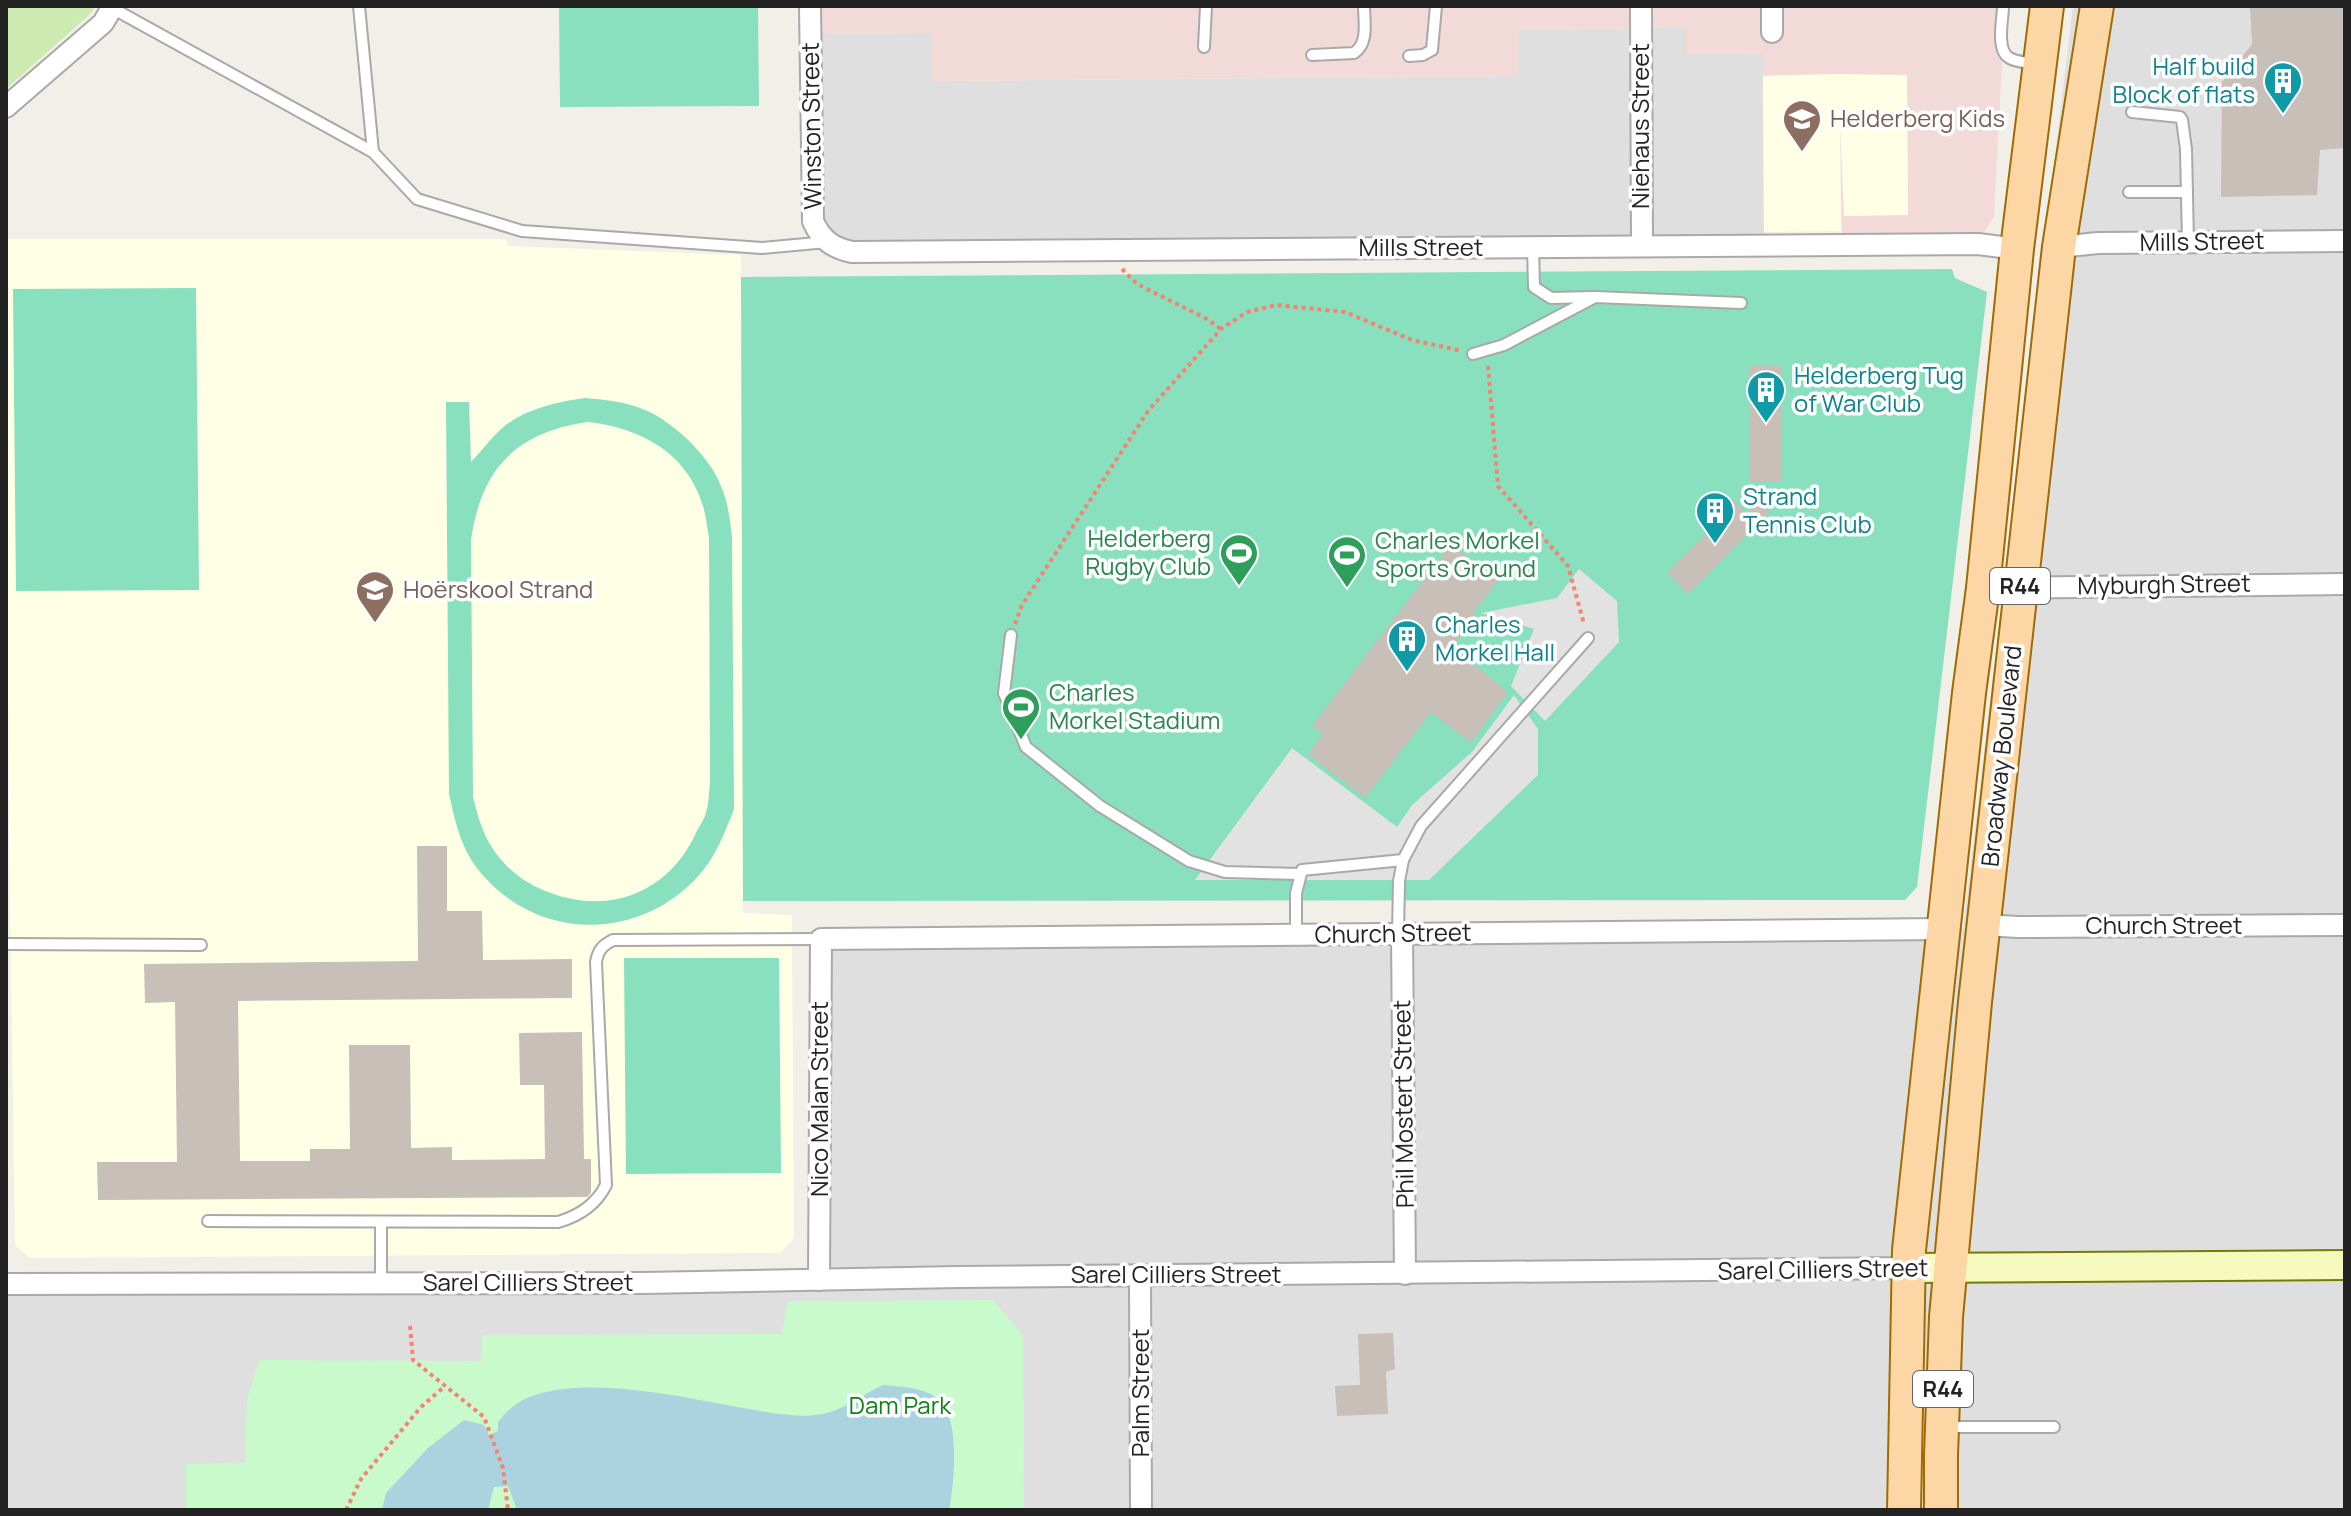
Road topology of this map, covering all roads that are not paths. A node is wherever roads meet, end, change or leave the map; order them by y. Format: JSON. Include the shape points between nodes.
{"nodes":[{"id":1,"x":359,"y":6,"type":"edge"},
{"id":2,"x":810,"y":6,"type":"edge"},
{"id":3,"x":1206,"y":6,"type":"edge"},
{"id":4,"x":1364,"y":6,"type":"edge"},
{"id":5,"x":1436,"y":6,"type":"edge"},
{"id":6,"x":1641,"y":6,"type":"edge"},
{"id":7,"x":1772,"y":6,"type":"edge"},
{"id":8,"x":2003,"y":6,"type":"edge"},
{"id":9,"x":2047,"y":6,"type":"edge"},
{"id":10,"x":2097,"y":6,"type":"edge"},
{"id":11,"x":112,"y":7,"type":"edge"},
{"id":12,"x":1772,"y":32,"type":"dead end"},
{"id":13,"x":1204,"y":47,"type":"dead end"},
{"id":14,"x":1312,"y":55,"type":"dead end"},
{"id":15,"x":1409,"y":56,"type":"dead end"},
{"id":16,"x":2040,"y":65,"type":"junction"},
{"id":17,"x":6,"y":107,"type":"edge"},
{"id":18,"x":2132,"y":112,"type":"dead end"},
{"id":19,"x":373,"y":152,"type":"junction"},
{"id":20,"x":2129,"y":192,"type":"dead end"},
{"id":21,"x":2187,"y":192,"type":"junction"},
{"id":22,"x":2345,"y":241,"type":"edge"},
{"id":23,"x":827,"y":242,"type":"junction"},
{"id":24,"x":2188,"y":242,"type":"junction"},
{"id":25,"x":1642,"y":246,"type":"junction"},
{"id":26,"x":1533,"y":247,"type":"junction"},
{"id":27,"x":2059,"y":247,"type":"junction"},
{"id":28,"x":2017,"y":249,"type":"junction"},
{"id":29,"x":1595,"y":297,"type":"junction"},
{"id":30,"x":1741,"y":303,"type":"dead end"},
{"id":31,"x":1473,"y":354,"type":"road end"},
{"id":32,"x":2345,"y":584,"type":"edge"},
{"id":33,"x":2020,"y":587,"type":"junction"},
{"id":34,"x":1983,"y":588,"type":"junction"},
{"id":35,"x":1011,"y":635,"type":"road end"},
{"id":36,"x":1588,"y":638,"type":"road end"},
{"id":37,"x":1403,"y":860,"type":"junction"},
{"id":38,"x":1300,"y":874,"type":"junction"},
{"id":39,"x":1983,"y":925,"type":"junction"},
{"id":40,"x":2345,"y":925,"type":"edge"},
{"id":41,"x":1944,"y":929,"type":"junction"},
{"id":42,"x":1400,"y":934,"type":"junction"},
{"id":43,"x":1296,"y":935,"type":"junction"},
{"id":44,"x":831,"y":939,"type":"junction"},
{"id":45,"x":6,"y":944,"type":"edge"},
{"id":46,"x":201,"y":945,"type":"dead end"},
{"id":47,"x":208,"y":1221,"type":"dead end"},
{"id":48,"x":381,"y":1222,"type":"junction"},
{"id":49,"x":2345,"y":1265,"type":"edge"},
{"id":50,"x":1909,"y":1268,"type":"junction"},
{"id":51,"x":1951,"y":1269,"type":"junction"},
{"id":52,"x":1405,"y":1274,"type":"junction"},
{"id":53,"x":1140,"y":1275,"type":"junction"},
{"id":54,"x":819,"y":1280,"type":"junction"},
{"id":55,"x":381,"y":1283,"type":"junction"},
{"id":56,"x":6,"y":1284,"type":"edge"},
{"id":57,"x":2054,"y":1427,"type":"dead end"},
{"id":58,"x":1942,"y":1428,"type":"junction"},
{"id":59,"x":1141,"y":1510,"type":"edge"},
{"id":60,"x":1904,"y":1510,"type":"edge"},
{"id":61,"x":1941,"y":1510,"type":"edge"}],
"edges":[{"from":1,"to":19,"type":"lane"},
{"from":2,"to":23,"type":"street","name":"Winston Street","via":[[813,221]]},
{"from":3,"to":13,"type":"lane"},
{"from":4,"to":14,"type":"lane","via":[[1360,49]]},
{"from":5,"to":15,"type":"lane","via":[[1432,50]]},
{"from":6,"to":25,"type":"street","name":"Niehaus Street"},
{"from":7,"to":12,"type":"street"},
{"from":8,"to":16,"type":"lane","via":[[2004,53]]},
{"from":9,"to":16,"type":"main road","name":"Broadway Boulevard","number":"R44"},
{"from":10,"to":27,"type":"main road","name":"Broadway Boulevard","number":"R44"},
{"from":11,"to":17,"type":"street","via":[[103,23]]},
{"from":11,"to":19,"type":"lane"},
{"from":16,"to":28,"type":"main road","name":"Broadway Boulevard","number":"R44"},
{"from":18,"to":21,"type":"lane","via":[[2182,119]]},
{"from":19,"to":23,"type":"lane","via":[[417,199],[522,231],[762,248]]},
{"from":20,"to":21,"type":"lane"},
{"from":21,"to":24,"type":"lane"},
{"from":22,"to":24,"type":"street","name":"Mills Street"},
{"from":23,"to":26,"type":"street","name":"Mills Street","via":[[852,252]]},
{"from":24,"to":27,"type":"street","name":"Mills Street"},
{"from":25,"to":26,"type":"street","name":"Mills Street"},
{"from":25,"to":28,"type":"street","name":"Mills Street","via":[[1978,244]]},
{"from":26,"to":29,"type":"lane","via":[[1534,287],[1551,298]]},
{"from":27,"to":33,"type":"main road","name":"Broadway Boulevard","number":"R44"},
{"from":28,"to":34,"type":"main road","name":"Broadway Boulevard","number":"R44"},
{"from":29,"to":30,"type":"lane"},
{"from":29,"to":31,"type":"lane","via":[[1504,345]]},
{"from":32,"to":33,"type":"street","name":"Myburgh Street"},
{"from":33,"to":34,"type":"street","name":"Myburgh Street"},
{"from":33,"to":39,"type":"main road","name":"Broadway Boulevard","number":"R44"},
{"from":34,"to":41,"type":"main road","name":"Broadway Boulevard","number":"R44"},
{"from":35,"to":38,"type":"lane","via":[[1004,693],[1026,747],[1100,806],[1189,861],[1225,872]]},
{"from":36,"to":37,"type":"lane","via":[[1421,826]]},
{"from":37,"to":38,"type":"lane","via":[[1305,869]]},
{"from":37,"to":42,"type":"lane"},
{"from":38,"to":43,"type":"lane"},
{"from":39,"to":40,"type":"street","name":"Church Street"},
{"from":39,"to":51,"type":"main road","name":"Broadway Boulevard","number":"R44"},
{"from":41,"to":42,"type":"street","name":"Church Street"},
{"from":41,"to":50,"type":"main road","name":"Broadway Boulevard","number":"R44"},
{"from":42,"to":43,"type":"street","name":"Church Street"},
{"from":42,"to":52,"type":"street","name":"Phil Mostert Street"},
{"from":43,"to":44,"type":"street","name":"Church Street"},
{"from":44,"to":48,"type":"lane","via":[[613,940],[604,945],[596,962],[606,1185],[601,1195],[575,1217],[558,1222]]},
{"from":44,"to":54,"type":"street","name":"Nico Malan Street"},
{"from":45,"to":46,"type":"lane"},
{"from":47,"to":48,"type":"lane"},
{"from":48,"to":55,"type":"lane"},
{"from":49,"to":51,"type":"street","name":"Sarel Cilliers Street"},
{"from":50,"to":51,"type":"street","name":"Sarel Cilliers Street"},
{"from":50,"to":52,"type":"street","name":"Sarel Cilliers Street"},
{"from":50,"to":60,"type":"main road","name":"Broadway Boulevard","number":"R44"},
{"from":51,"to":58,"type":"main road","name":"Broadway Boulevard","number":"R44"},
{"from":52,"to":53,"type":"street","name":"Sarel Cilliers Street"},
{"from":53,"to":54,"type":"street","name":"Sarel Cilliers Street"},
{"from":53,"to":59,"type":"street","name":"Palm Street"},
{"from":54,"to":55,"type":"street","name":"Sarel Cilliers Street"},
{"from":55,"to":56,"type":"street","name":"Sarel Cilliers Street"},
{"from":57,"to":58,"type":"lane"},
{"from":58,"to":61,"type":"main road","name":"Broadway Boulevard","number":"R44"}]}
